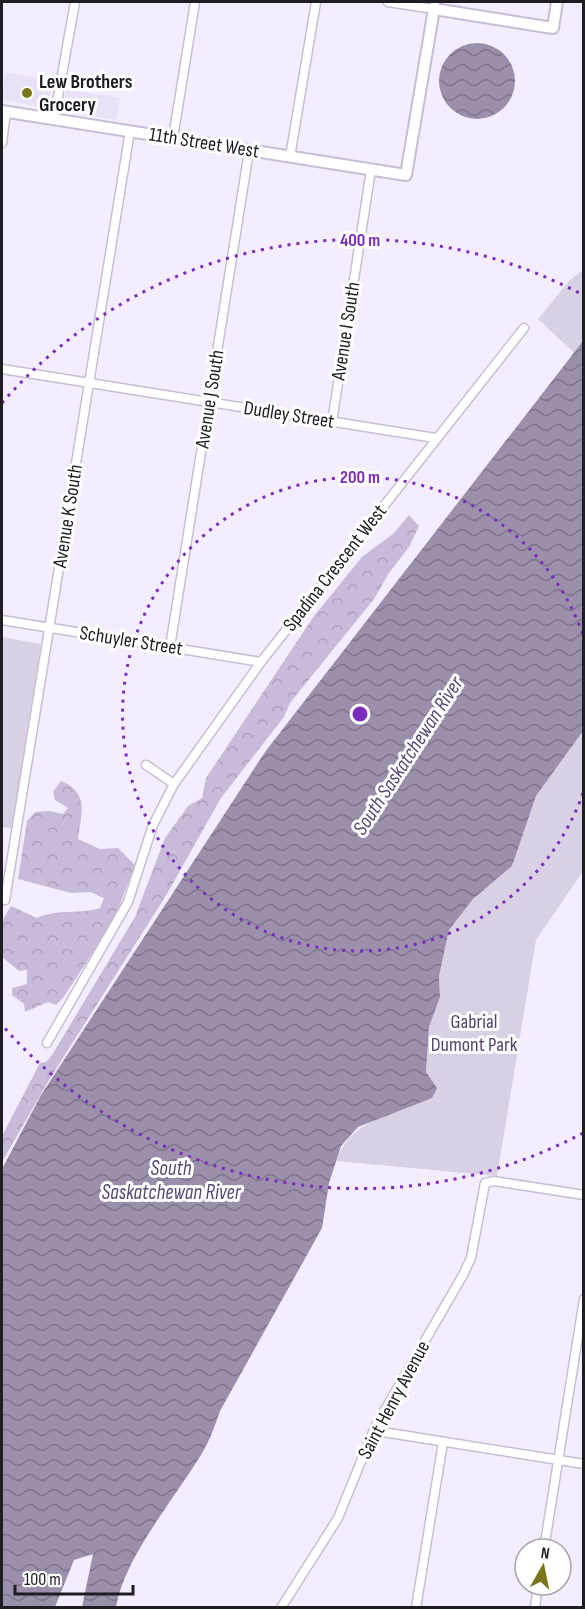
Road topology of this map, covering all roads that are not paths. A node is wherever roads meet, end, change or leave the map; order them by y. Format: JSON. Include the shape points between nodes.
{"nodes":[{"id":1,"x":75,"y":2,"type":"edge"},
{"id":2,"x":195,"y":2,"type":"edge"},
{"id":3,"x":316,"y":2,"type":"edge"},
{"id":4,"x":388,"y":2,"type":"edge"},
{"id":5,"x":557,"y":2,"type":"edge"},
{"id":6,"x":434,"y":5,"type":"edge"},
{"id":7,"x":4,"y":111,"type":"edge"},
{"id":8,"x":54,"y":119,"type":"junction"},
{"id":9,"x":130,"y":131,"type":"junction"},
{"id":10,"x":173,"y":138,"type":"junction"},
{"id":11,"x":2,"y":143,"type":"edge"},
{"id":12,"x":249,"y":151,"type":"junction"},
{"id":13,"x":290,"y":157,"type":"junction"},
{"id":14,"x":371,"y":170,"type":"junction"},
{"id":15,"x":524,"y":328,"type":"dead end"},
{"id":16,"x":2,"y":369,"type":"edge"},
{"id":17,"x":88,"y":383,"type":"junction"},
{"id":18,"x":210,"y":402,"type":"junction"},
{"id":19,"x":332,"y":422,"type":"junction"},
{"id":20,"x":435,"y":438,"type":"junction"},
{"id":21,"x":2,"y":620,"type":"edge"},
{"id":22,"x":50,"y":628,"type":"junction"},
{"id":23,"x":170,"y":647,"type":"junction"},
{"id":24,"x":261,"y":662,"type":"junction"},
{"id":25,"x":146,"y":765,"type":"dead end"},
{"id":26,"x":174,"y":784,"type":"junction"},
{"id":27,"x":5,"y":900,"type":"dead end"},
{"id":28,"x":47,"y":1043,"type":"dead end"},
{"id":29,"x":584,"y":1195,"type":"edge"},
{"id":30,"x":584,"y":1299,"type":"edge"},
{"id":31,"x":375,"y":1427,"type":"junction"},
{"id":32,"x":443,"y":1442,"type":"junction"},
{"id":33,"x":558,"y":1460,"type":"junction"},
{"id":34,"x":584,"y":1464,"type":"edge"},
{"id":35,"x":546,"y":1537,"type":"edge"},
{"id":36,"x":281,"y":1608,"type":"edge"},
{"id":37,"x":416,"y":1608,"type":"edge"}],
"edges":[{"from":1,"to":8,"type":"street"},
{"from":2,"to":10,"type":"street"},
{"from":3,"to":13,"type":"street"},
{"from":4,"to":6,"type":"street"},
{"from":5,"to":6,"type":"street","via":[[553,28]]},
{"from":6,"to":14,"type":"street","name":"11th Street West","via":[[406,175]]},
{"from":7,"to":8,"type":"street","name":"11th Street West"},
{"from":7,"to":11,"type":"street"},
{"from":8,"to":9,"type":"street","name":"11th Street West"},
{"from":9,"to":10,"type":"street","name":"11th Street West"},
{"from":9,"to":17,"type":"street","name":"Avenue K South"},
{"from":10,"to":12,"type":"street","name":"11th Street West"},
{"from":12,"to":13,"type":"street","name":"11th Street West"},
{"from":12,"to":18,"type":"street","name":"Avenue J South"},
{"from":13,"to":14,"type":"street","name":"11th Street West"},
{"from":14,"to":19,"type":"street","name":"Avenue I South"},
{"from":15,"to":20,"type":"street","name":"Spadina Crescent West"},
{"from":16,"to":17,"type":"street","name":"Dudley Street"},
{"from":17,"to":18,"type":"street","name":"Dudley Street"},
{"from":17,"to":22,"type":"street","name":"Avenue K South"},
{"from":18,"to":19,"type":"street","name":"Dudley Street"},
{"from":18,"to":23,"type":"street","name":"Avenue J South"},
{"from":19,"to":20,"type":"street","name":"Dudley Street"},
{"from":20,"to":24,"type":"street","name":"Spadina Crescent West"},
{"from":21,"to":22,"type":"street","name":"Schuyler Street"},
{"from":22,"to":23,"type":"street","name":"Schuyler Street"},
{"from":22,"to":27,"type":"street","name":"Avenue K South"},
{"from":23,"to":24,"type":"street","name":"Schuyler Street"},
{"from":24,"to":26,"type":"street","name":"Spadina Crescent West"},
{"from":25,"to":26,"type":"street"},
{"from":26,"to":28,"type":"street","name":"Spadina Crescent West","via":[[153,825],[114,932]]},
{"from":29,"to":31,"type":"street","name":"Saint Henry Avenue","via":[[494,1181],[485,1183],[471,1258]]},
{"from":30,"to":33,"type":"street"},
{"from":31,"to":32,"type":"street","via":[[383,1432]]},
{"from":31,"to":36,"type":"street","name":"Saint Henry Avenue","via":[[338,1518]]},
{"from":32,"to":33,"type":"street"},
{"from":32,"to":37,"type":"street"},
{"from":33,"to":34,"type":"street"},
{"from":33,"to":35,"type":"street"}]}
